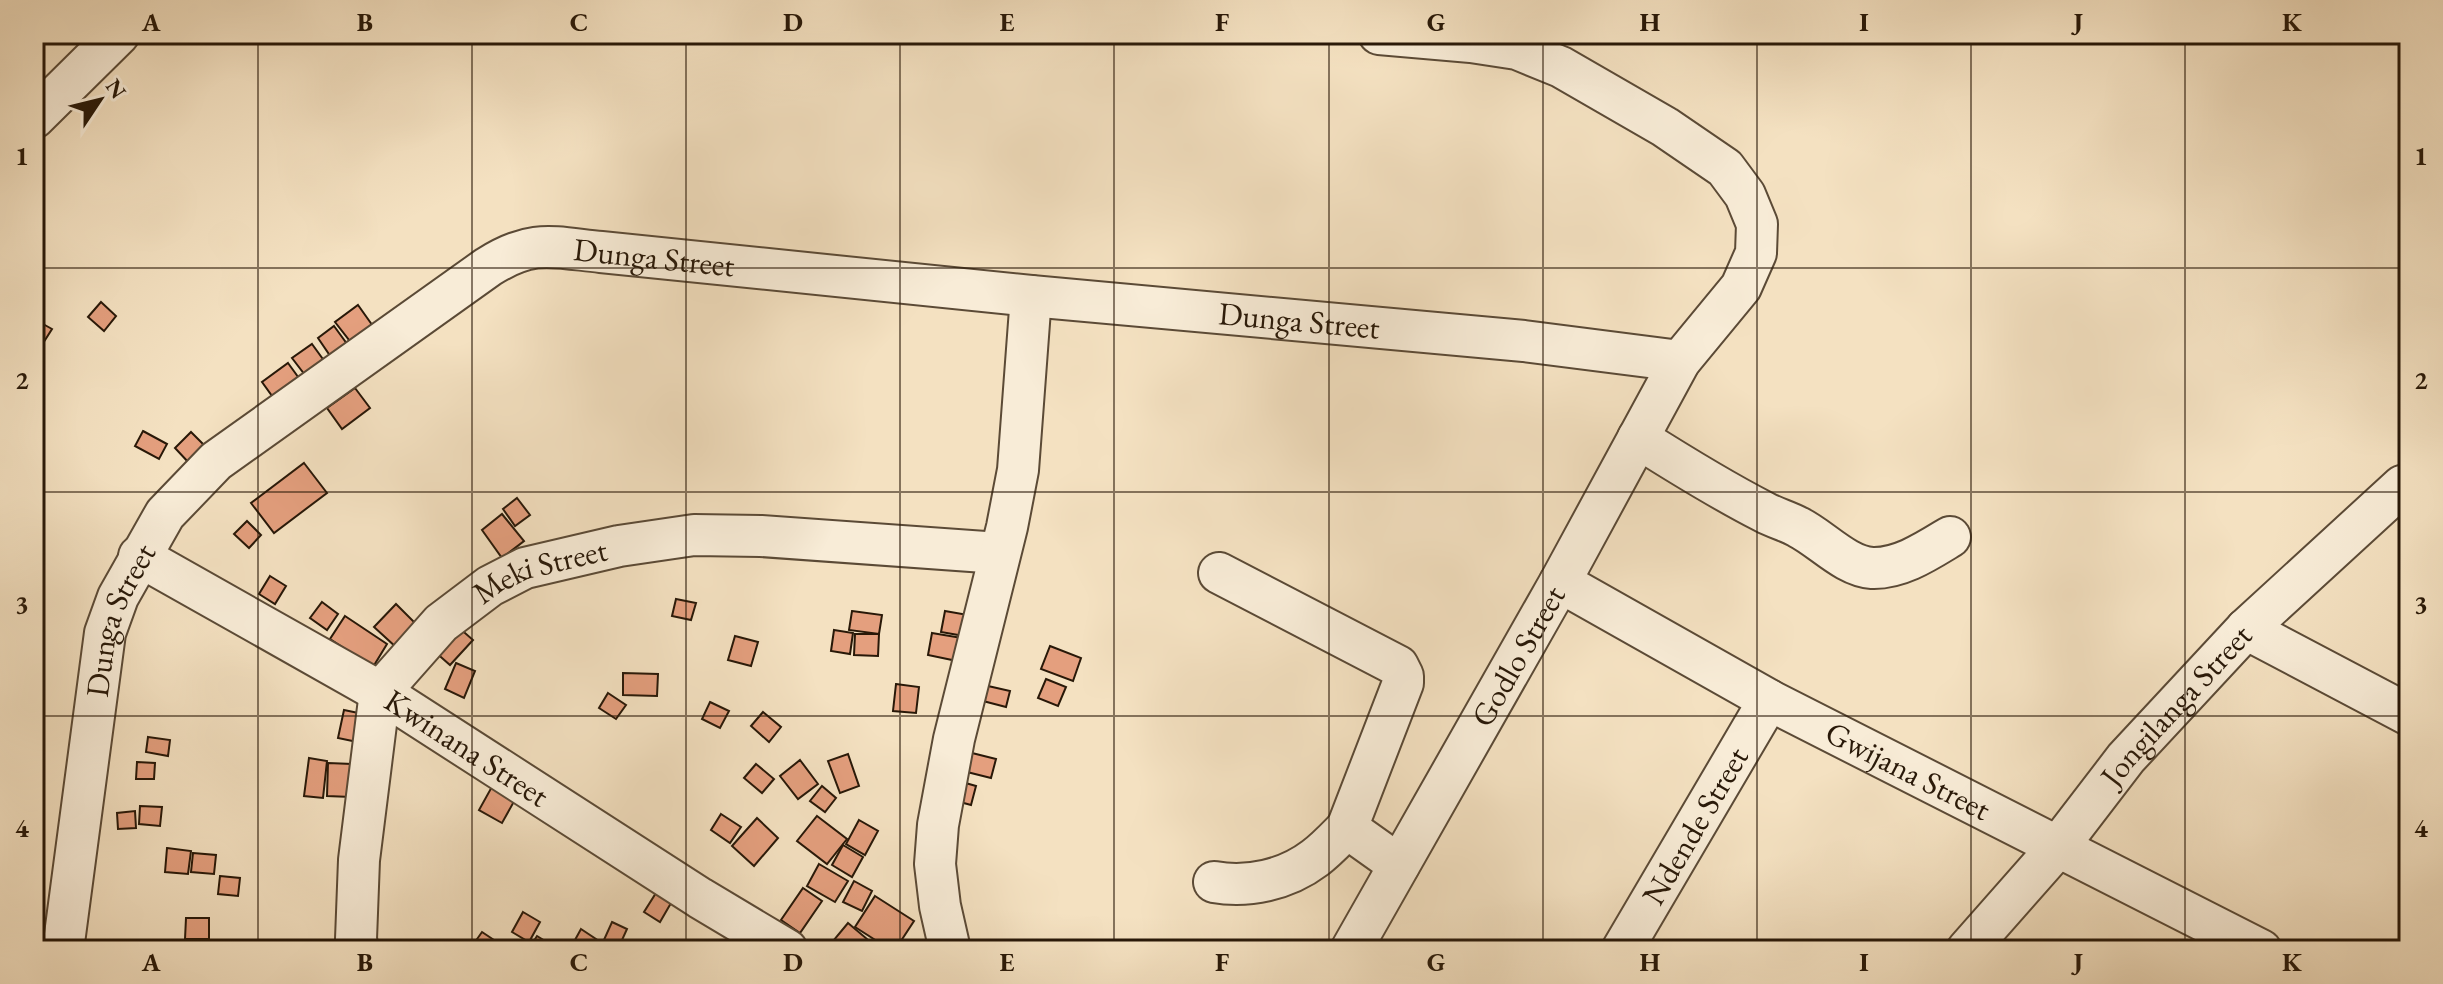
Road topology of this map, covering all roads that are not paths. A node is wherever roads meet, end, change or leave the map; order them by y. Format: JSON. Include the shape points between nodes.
{"nodes":[{"id":1,"x":119,"y":34,"type":"edge"},
{"id":2,"x":1379,"y":34,"type":"edge"},
{"id":3,"x":34,"y":118,"type":"edge"},
{"id":4,"x":1031,"y":296,"type":"junction"},
{"id":5,"x":1680,"y":361,"type":"junction"},
{"id":6,"x":1638,"y":438,"type":"junction"},
{"id":7,"x":2409,"y":487,"type":"edge"},
{"id":8,"x":1950,"y":537,"type":"dead end"},
{"id":9,"x":999,"y":553,"type":"junction"},
{"id":10,"x":139,"y":556,"type":"junction"},
{"id":11,"x":1219,"y":573,"type":"dead end"},
{"id":12,"x":1560,"y":582,"type":"junction"},
{"id":13,"x":2246,"y":629,"type":"junction"},
{"id":14,"x":380,"y":692,"type":"junction"},
{"id":15,"x":1769,"y":700,"type":"junction"},
{"id":16,"x":2409,"y":715,"type":"edge"},
{"id":17,"x":1347,"y":828,"type":"junction"},
{"id":18,"x":2057,"y":848,"type":"junction"},
{"id":19,"x":1399,"y":865,"type":"junction"},
{"id":20,"x":1214,"y":882,"type":"dead end"},
{"id":21,"x":63,"y":950,"type":"edge"},
{"id":22,"x":358,"y":950,"type":"edge"},
{"id":23,"x":787,"y":950,"type":"edge"},
{"id":24,"x":950,"y":950,"type":"edge"},
{"id":25,"x":1351,"y":950,"type":"edge"},
{"id":26,"x":1622,"y":950,"type":"edge"},
{"id":27,"x":1967,"y":950,"type":"edge"},
{"id":28,"x":2261,"y":950,"type":"edge"}],
"edges":[{"from":1,"to":3,"type":"street"},
{"from":2,"to":5,"type":"street","name":"Godlo Street","via":[[1517,49],[1561,67],[1725,168],[1757,224],[1756,253],[1741,287]]},
{"from":4,"to":5,"type":"street","name":"Dunga Street","via":[[1524,341]]},
{"from":4,"to":9,"type":"street","via":[[1018,470]]},
{"from":4,"to":10,"type":"street","name":"Dunga Street","via":[[546,246],[522,249],[488,267],[216,461],[165,514]]},
{"from":5,"to":6,"type":"street","name":"Godlo Street"},
{"from":6,"to":8,"type":"street","via":[[1857,565],[1892,565]]},
{"from":6,"to":12,"type":"street","name":"Godlo Street"},
{"from":7,"to":13,"type":"street","name":"Jongilanga Street","via":[[2402,486]]},
{"from":9,"to":14,"type":"street","name":"Meki Street","via":[[761,536],[694,535],[619,546],[525,568],[490,586],[441,623]]},
{"from":9,"to":24,"type":"street","via":[[938,825],[935,864]]},
{"from":10,"to":14,"type":"street","name":"Kwinana Street"},
{"from":10,"to":21,"type":"street","name":"Dunga Street","via":[[105,633]]},
{"from":11,"to":17,"type":"street","via":[[1398,666],[1403,683]]},
{"from":12,"to":15,"type":"street","name":"Gwijana Street"},
{"from":12,"to":19,"type":"street","name":"Godlo Street"},
{"from":13,"to":16,"type":"street"},
{"from":13,"to":18,"type":"street","name":"Jongilanga Street","via":[[2126,758]]},
{"from":14,"to":22,"type":"street","via":[[359,860]]},
{"from":14,"to":23,"type":"street","name":"Kwinana Street"},
{"from":15,"to":18,"type":"street","name":"Gwijana Street"},
{"from":15,"to":26,"type":"street","name":"Ndende Street"},
{"from":17,"to":19,"type":"street"},
{"from":17,"to":20,"type":"street","via":[[1314,859],[1273,880]]},
{"from":18,"to":27,"type":"street","name":"Jongilanga Street"},
{"from":18,"to":28,"type":"street","name":"Gwijana Street"},
{"from":19,"to":25,"type":"street","name":"Godlo Street"}]}
